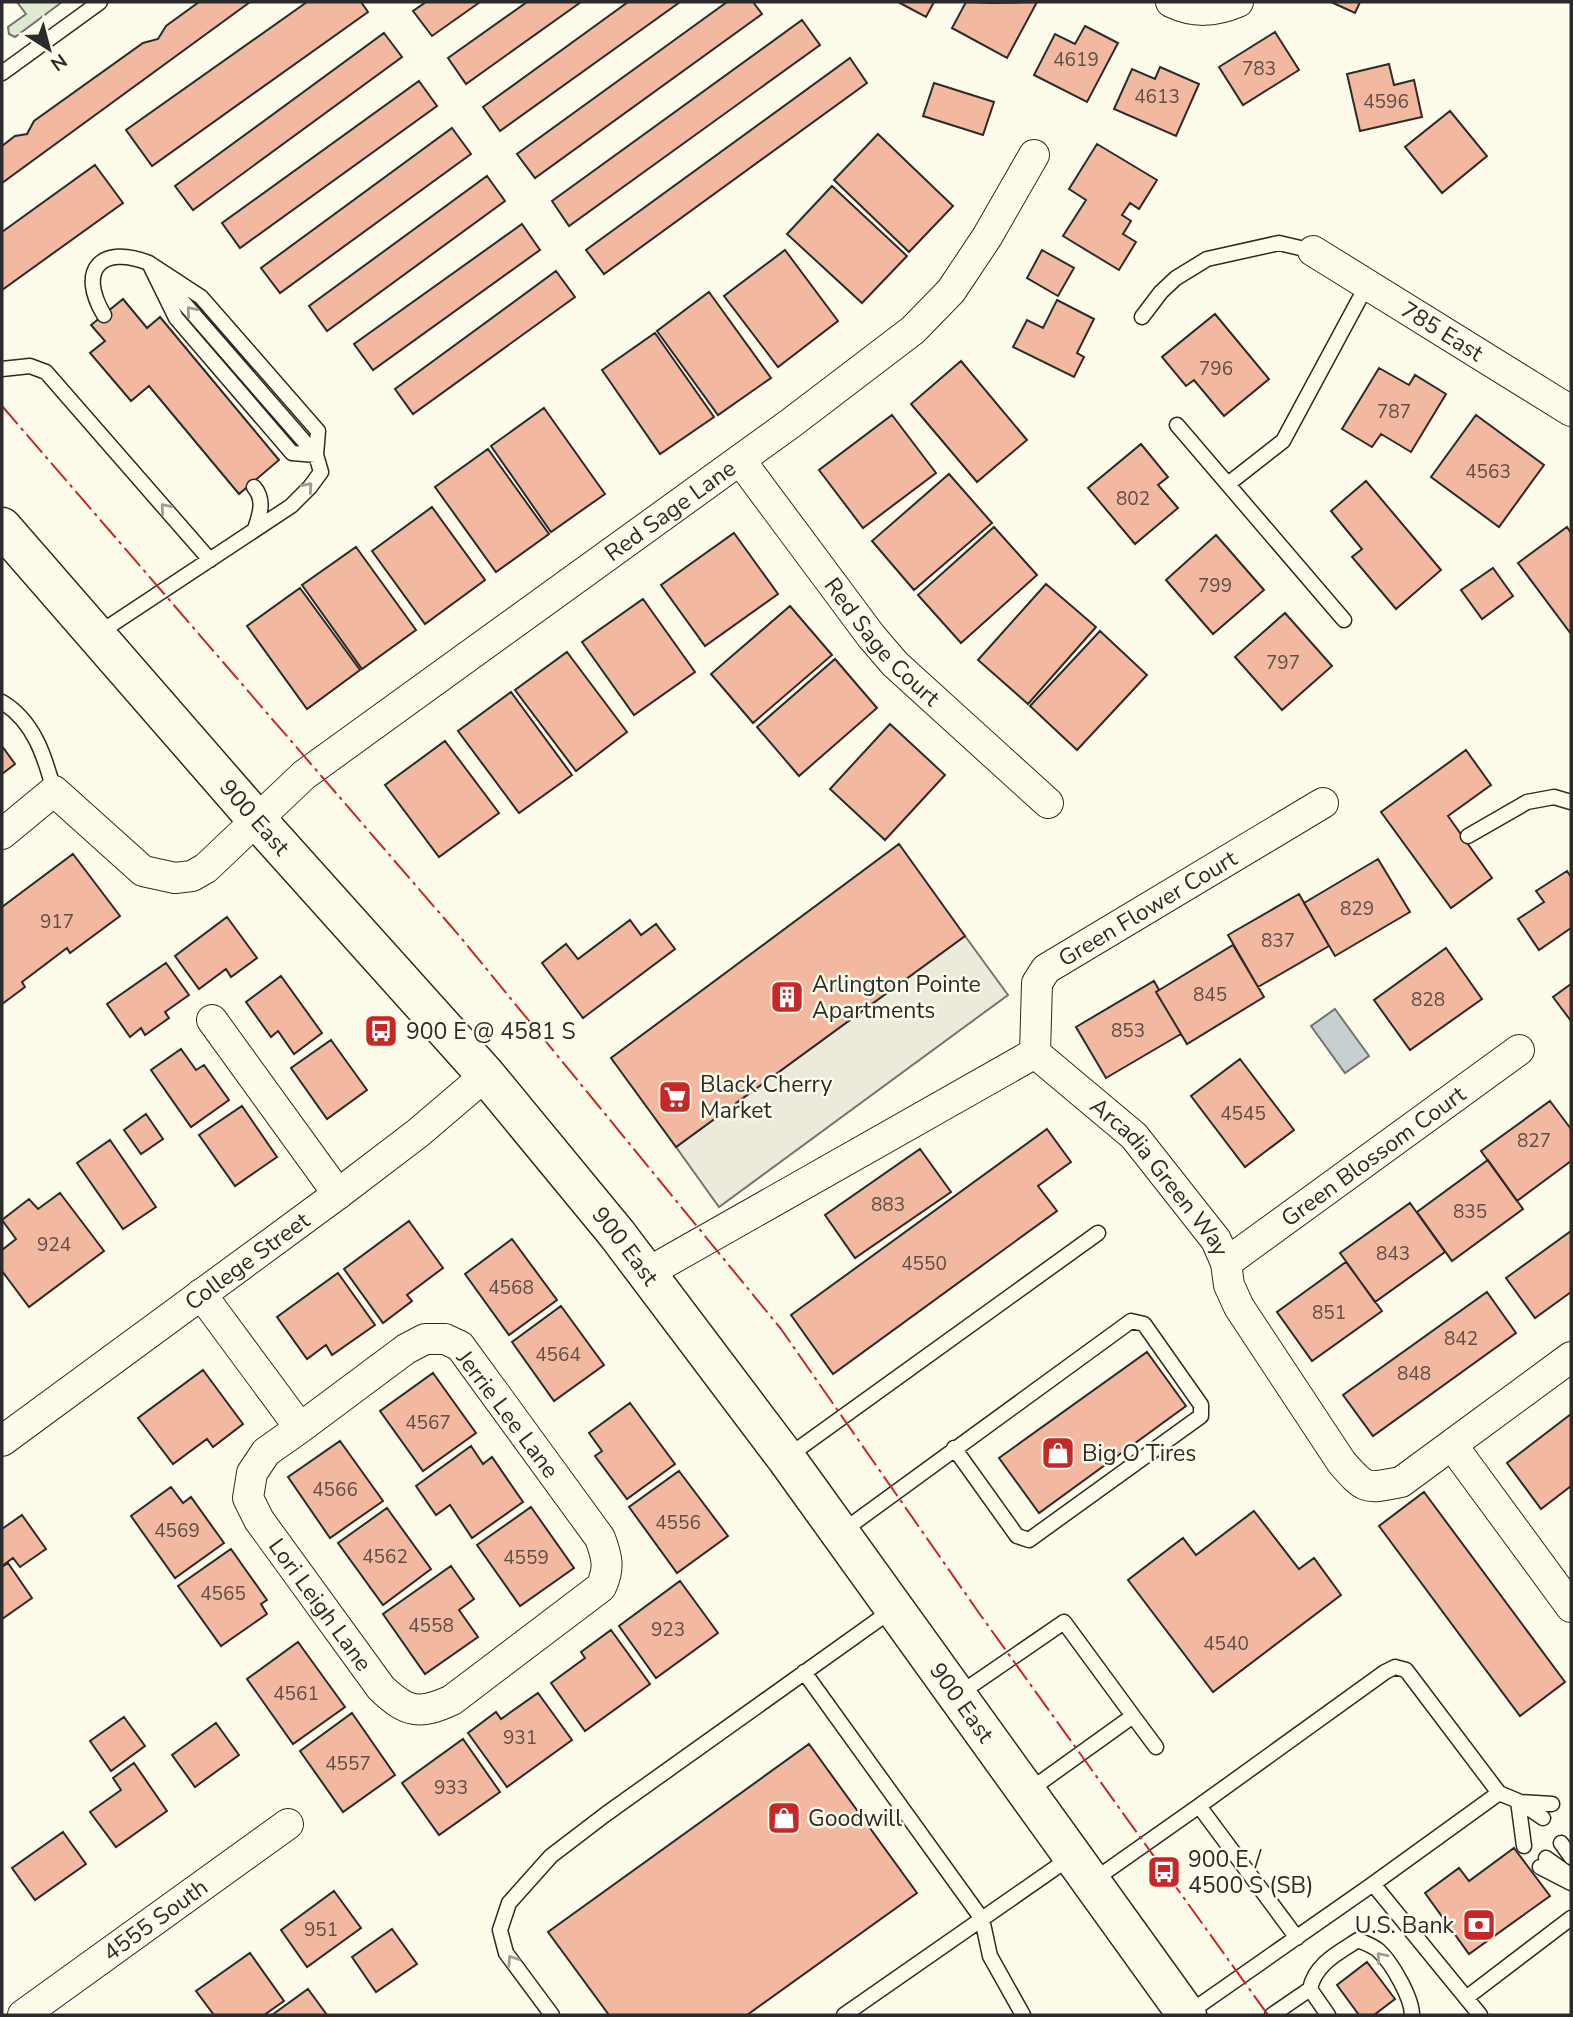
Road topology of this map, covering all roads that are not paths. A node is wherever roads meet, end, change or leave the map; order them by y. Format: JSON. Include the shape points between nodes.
{"nodes":[{"id":1,"x":100,"y":2,"type":"edge"},
{"id":2,"x":1171,"y":2,"type":"edge"},
{"id":3,"x":1238,"y":2,"type":"edge"},
{"id":4,"x":3,"y":70,"type":"edge"},
{"id":5,"x":1034,"y":155,"type":"dead end"},
{"id":6,"x":1313,"y":251,"type":"joint"},
{"id":7,"x":1368,"y":284,"type":"junction"},
{"id":8,"x":104,"y":315,"type":"dead end"},
{"id":9,"x":1142,"y":317,"type":"dead end"},
{"id":10,"x":2,"y":369,"type":"edge"},
{"id":11,"x":1571,"y":411,"type":"edge"},
{"id":12,"x":1177,"y":425,"type":"dead end"},
{"id":13,"x":740,"y":460,"type":"junction"},
{"id":14,"x":1228,"y":484,"type":"junction"},
{"id":15,"x":254,"y":487,"type":"dead end"},
{"id":16,"x":2,"y":527,"type":"edge"},
{"id":17,"x":255,"y":529,"type":"junction"},
{"id":18,"x":210,"y":560,"type":"junction"},
{"id":19,"x":1344,"y":620,"type":"dead end"},
{"id":20,"x":96,"y":636,"type":"junction"},
{"id":21,"x":2,"y":702,"type":"edge"},
{"id":22,"x":54,"y":791,"type":"junction"},
{"id":23,"x":1571,"y":802,"type":"edge"},
{"id":24,"x":1048,"y":803,"type":"dead end"},
{"id":25,"x":1323,"y":803,"type":"dead end"},
{"id":26,"x":257,"y":820,"type":"junction"},
{"id":27,"x":2,"y":834,"type":"edge"},
{"id":28,"x":1468,"y":836,"type":"dead end"},
{"id":29,"x":212,"y":1020,"type":"dead end"},
{"id":30,"x":1519,"y":1049,"type":"dead end"},
{"id":31,"x":1035,"y":1053,"type":"junction"},
{"id":32,"x":486,"y":1075,"type":"junction"},
{"id":33,"x":338,"y":1194,"type":"junction"},
{"id":34,"x":1098,"y":1233,"type":"dead end"},
{"id":35,"x":1226,"y":1263,"type":"junction"},
{"id":36,"x":647,"y":1273,"type":"junction"},
{"id":37,"x":201,"y":1294,"type":"junction"},
{"id":38,"x":1571,"y":1357,"type":"edge"},
{"id":39,"x":300,"y":1428,"type":"junction"},
{"id":40,"x":2,"y":1441,"type":"edge"},
{"id":41,"x":1452,"y":1445,"type":"junction"},
{"id":42,"x":954,"y":1448,"type":"junction"},
{"id":43,"x":786,"y":1458,"type":"junction"},
{"id":44,"x":839,"y":1534,"type":"junction"},
{"id":45,"x":608,"y":1572,"type":"joint"},
{"id":46,"x":1571,"y":1607,"type":"edge"},
{"id":47,"x":894,"y":1609,"type":"junction"},
{"id":48,"x":804,"y":1672,"type":"junction"},
{"id":49,"x":956,"y":1696,"type":"junction"},
{"id":50,"x":1133,"y":1716,"type":"junction"},
{"id":51,"x":1156,"y":1747,"type":"dead end"},
{"id":52,"x":1026,"y":1793,"type":"junction"},
{"id":53,"x":1499,"y":1793,"type":"junction"},
{"id":54,"x":1518,"y":1801,"type":"junction"},
{"id":55,"x":1552,"y":1804,"type":"dead end"},
{"id":56,"x":1199,"y":1806,"type":"junction"},
{"id":57,"x":1544,"y":1818,"type":"dead end"},
{"id":58,"x":288,"y":1824,"type":"dead end"},
{"id":59,"x":1527,"y":1841,"type":"dead end"},
{"id":60,"x":1561,"y":1843,"type":"dead end"},
{"id":61,"x":1571,"y":1857,"type":"edge"},
{"id":62,"x":1081,"y":1869,"type":"junction"},
{"id":63,"x":1571,"y":1876,"type":"edge"},
{"id":64,"x":1571,"y":1883,"type":"edge"},
{"id":65,"x":1373,"y":1884,"type":"junction"},
{"id":66,"x":1571,"y":1918,"type":"edge"},
{"id":67,"x":982,"y":1919,"type":"junction"},
{"id":68,"x":1297,"y":1938,"type":"junction"},
{"id":69,"x":1310,"y":1989,"type":"junction"},
{"id":70,"x":1466,"y":1998,"type":"junction"},
{"id":71,"x":23,"y":2015,"type":"edge"},
{"id":72,"x":552,"y":2015,"type":"edge"},
{"id":73,"x":844,"y":2015,"type":"edge"},
{"id":74,"x":1023,"y":2015,"type":"edge"},
{"id":75,"x":1186,"y":2015,"type":"edge"},
{"id":76,"x":1272,"y":2015,"type":"edge"},
{"id":77,"x":1328,"y":2015,"type":"edge"},
{"id":78,"x":1412,"y":2015,"type":"edge"},
{"id":79,"x":1480,"y":2015,"type":"edge"}],
"edges":[{"from":1,"to":4,"type":"lane"},
{"from":2,"to":3,"type":"street","via":[[1202,11]]},
{"from":5,"to":13,"type":"street","name":"Red Sage Lane","via":[[951,291],[913,330]]},
{"from":6,"to":7,"type":"street","name":"785 East"},
{"from":6,"to":9,"type":"lane","via":[[1279,243],[1207,259],[1176,278]]},
{"from":7,"to":11,"type":"street","name":"785 East"},
{"from":7,"to":14,"type":"lane","via":[[1283,441]]},
{"from":17,"to":8,"type":"lane","one_way":true,"via":[[291,506],[310,487],[321,472],[316,455],[149,262],[120,257],[104,260],[94,271],[94,299]]},
{"from":18,"to":10,"type":"lane","one_way":true,"via":[[46,372],[30,366]]},
{"from":12,"to":14,"type":"lane"},
{"from":13,"to":24,"type":"street","name":"Red Sage Court","via":[[895,664]]},
{"from":13,"to":26,"type":"street","name":"Red Sage Lane","via":[[304,775]]},
{"from":14,"to":19,"type":"lane"},
{"from":15,"to":17,"type":"lane","via":[[260,494],[261,510]]},
{"from":16,"to":20,"type":"main road","name":"900 East"},
{"from":17,"to":18,"type":"lane"},
{"from":18,"to":20,"type":"lane"},
{"from":20,"to":26,"type":"main road","name":"900 East"},
{"from":21,"to":22,"type":"lane","via":[[23,718],[42,751]]},
{"from":22,"to":26,"type":"street","name":"Red Sage Lane","via":[[143,871],[175,878],[206,868]]},
{"from":22,"to":27,"type":"street"},
{"from":23,"to":28,"type":"lane","via":[[1554,797],[1527,802]]},
{"from":25,"to":31,"type":"street","name":"Green Flower Court","via":[[1046,969],[1037,983]]},
{"from":26,"to":32,"type":"main road","name":"900 East"},
{"from":29,"to":33,"type":"street"},
{"from":30,"to":35,"type":"street","name":"Green Blossom Court"},
{"from":31,"to":35,"type":"street","name":"Arcadia Green Way","via":[[1134,1136],[1216,1240]]},
{"from":31,"to":36,"type":"street"},
{"from":32,"to":33,"type":"street","name":"College Street"},
{"from":32,"to":36,"type":"main road","name":"900 East"},
{"from":33,"to":37,"type":"street","name":"College Street"},
{"from":34,"to":43,"type":"lane"},
{"from":35,"to":41,"type":"street","name":"Arcadia Green Way","via":[[1239,1307],[1358,1481],[1373,1487],[1401,1482]]},
{"from":36,"to":43,"type":"main road","name":"900 East"},
{"from":37,"to":39,"type":"street"},
{"from":37,"to":40,"type":"street","name":"College Street"},
{"from":38,"to":41,"type":"street","name":"Arcadia Green Way"},
{"from":39,"to":45,"type":"street","name":"Jerrie Lee Lane","via":[[425,1339],[445,1339],[460,1346],[600,1538]]},
{"from":39,"to":45,"type":"street","name":"Lori Leigh Lane","via":[[266,1452],[252,1473],[248,1498],[259,1520],[381,1688],[396,1702],[414,1710],[433,1709],[452,1700],[588,1598],[601,1587]]},
{"from":41,"to":46,"type":"street"},
{"from":42,"to":42,"type":"lane","via":[[1131,1321],[1144,1324],[1201,1405],[1201,1416],[1029,1540],[1017,1536]]},
{"from":42,"to":44,"type":"lane"},
{"from":43,"to":44,"type":"main road","name":"900 East"},
{"from":44,"to":47,"type":"main road","name":"900 East"},
{"from":47,"to":48,"type":"lane"},
{"from":47,"to":49,"type":"main road","name":"900 East"},
{"from":48,"to":67,"type":"lane"},
{"from":72,"to":48,"type":"lane","one_way":true,"via":[[506,1953],[500,1930],[509,1903],[551,1856]]},
{"from":49,"to":50,"type":"lane","via":[[1064,1622]]},
{"from":49,"to":52,"type":"main road","name":"900 East"},
{"from":50,"to":51,"type":"lane"},
{"from":50,"to":52,"type":"lane"},
{"from":52,"to":62,"type":"main road","name":"900 East"},
{"from":53,"to":54,"type":"lane"},
{"from":53,"to":56,"type":"lane","via":[[1413,1677],[1395,1667]]},
{"from":53,"to":65,"type":"lane"},
{"from":54,"to":55,"type":"lane"},
{"from":54,"to":57,"type":"lane"},
{"from":54,"to":59,"type":"lane"},
{"from":56,"to":62,"type":"lane"},
{"from":56,"to":68,"type":"lane"},
{"from":58,"to":71,"type":"street","name":"4555 South"},
{"from":60,"to":61,"type":"lane"},
{"from":62,"to":67,"type":"lane"},
{"from":62,"to":75,"type":"main road","name":"900 East"},
{"from":63,"to":64,"type":"lane","via":[[1543,1863]]},
{"from":65,"to":68,"type":"lane"},
{"from":65,"to":70,"type":"lane"},
{"from":66,"to":70,"type":"lane"},
{"from":67,"to":73,"type":"lane"},
{"from":67,"to":74,"type":"lane","via":[[990,1956]]},
{"from":68,"to":75,"type":"lane"},
{"from":69,"to":76,"type":"lane"},
{"from":69,"to":77,"type":"lane"},
{"from":78,"to":69,"type":"lane","one_way":true,"via":[[1405,1988],[1378,1950],[1359,1940],[1329,1958],[1312,1977]]},
{"from":70,"to":79,"type":"lane"}]}
